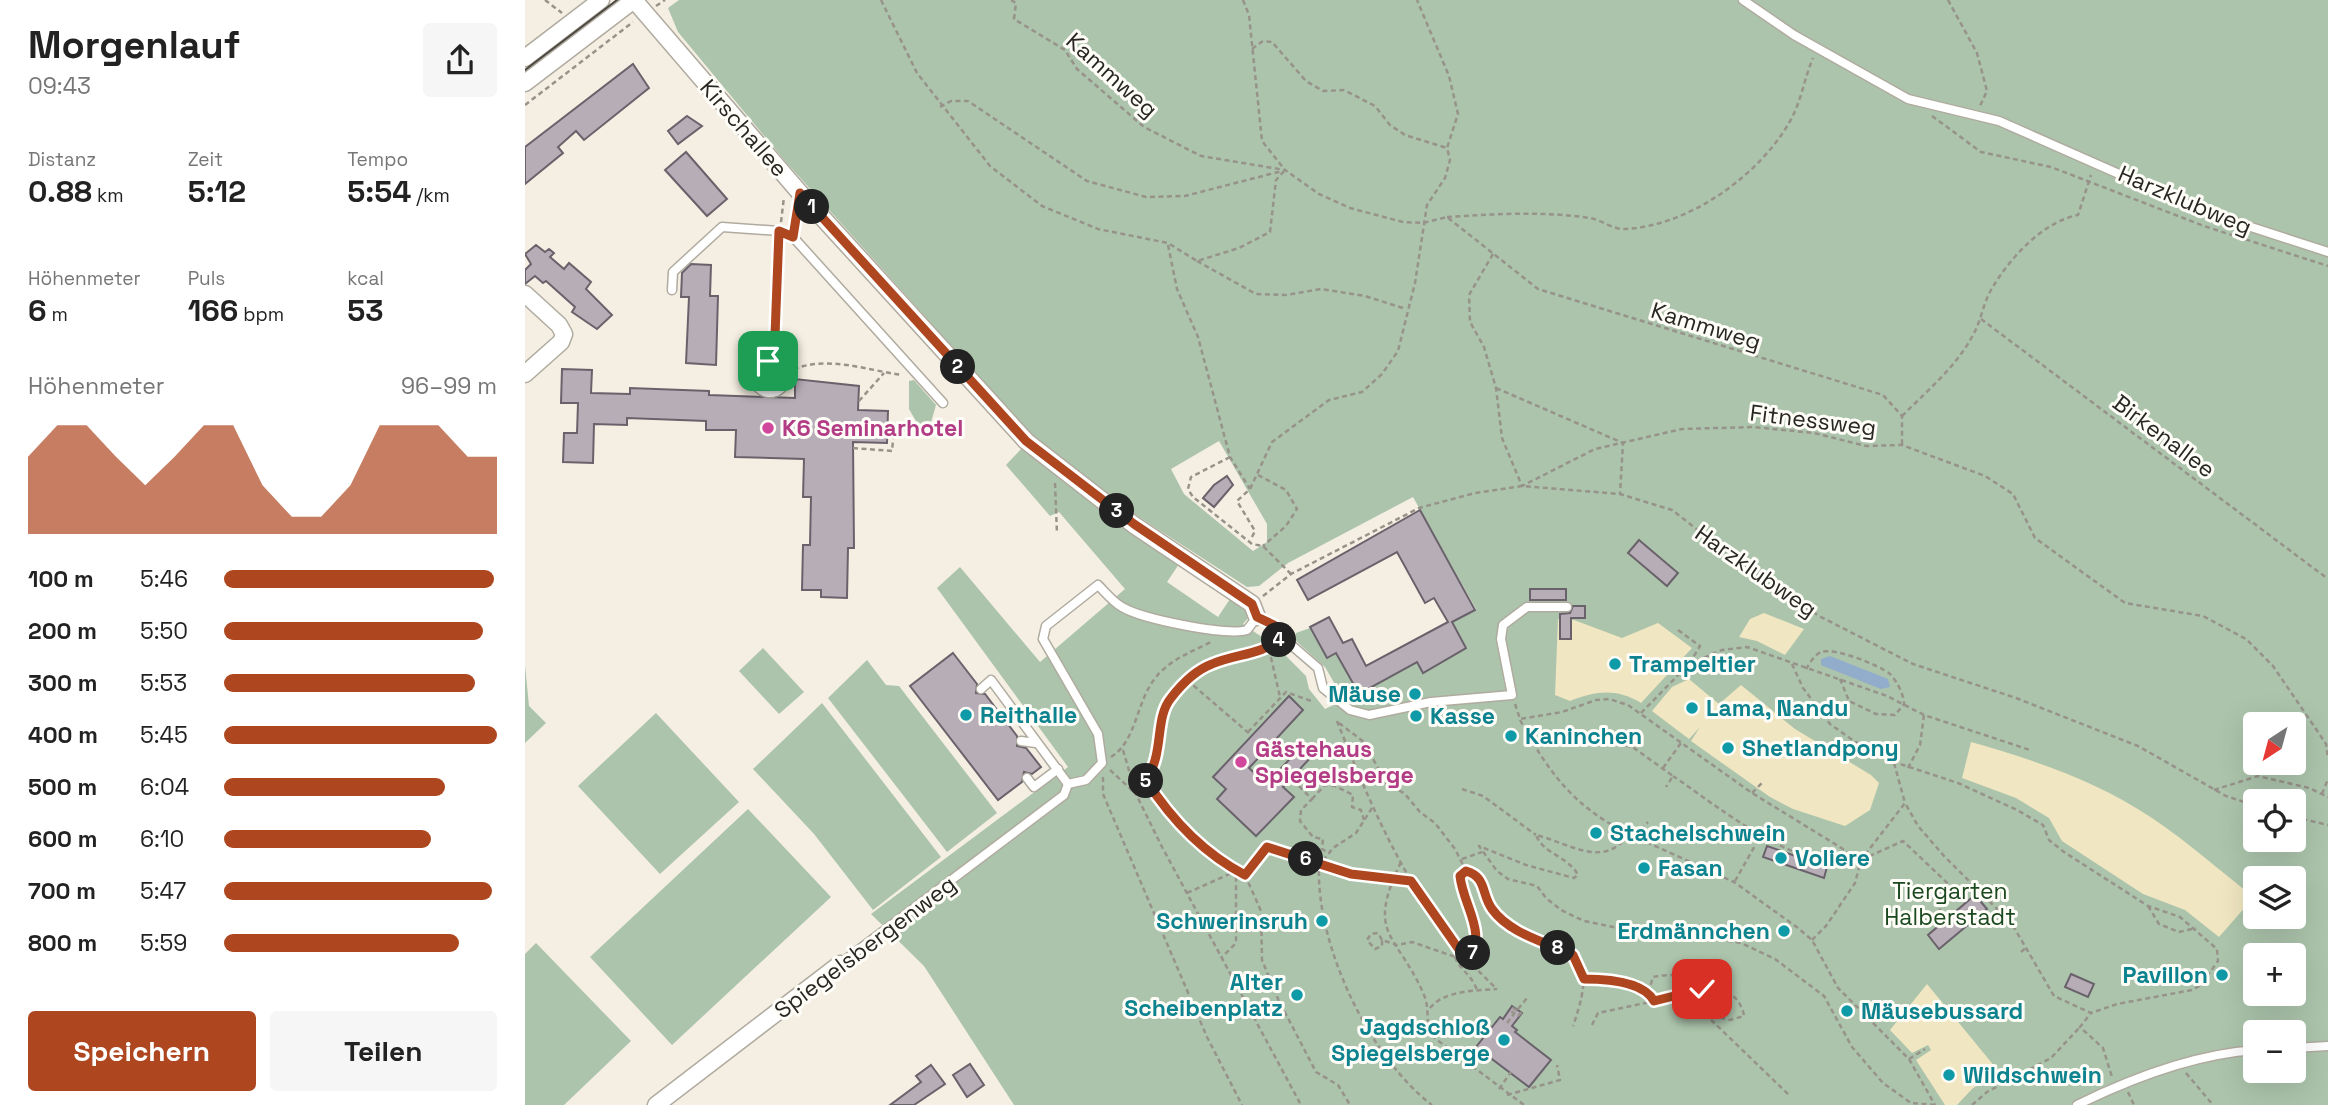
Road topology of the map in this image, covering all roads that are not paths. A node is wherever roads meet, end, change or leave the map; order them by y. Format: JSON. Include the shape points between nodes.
{"nodes":[{"id":1,"x":601,"y":0,"type":"edge"},
{"id":2,"x":1743,"y":0,"type":"edge"},
{"id":3,"x":636,"y":3,"type":"edge"},
{"id":4,"x":525,"y":58,"type":"edge"},
{"id":5,"x":525,"y":83,"type":"edge"},
{"id":6,"x":800,"y":193,"type":"junction"},
{"id":7,"x":779,"y":231,"type":"junction"},
{"id":8,"x":793,"y":237,"type":"junction"},
{"id":9,"x":2328,"y":252,"type":"edge"},
{"id":10,"x":672,"y":290,"type":"dead end"},
{"id":11,"x":525,"y":294,"type":"edge"},
{"id":12,"x":774,"y":362,"type":"junction"},
{"id":13,"x":525,"y":374,"type":"edge"},
{"id":14,"x":943,"y":403,"type":"dead end"},
{"id":15,"x":1567,"y":607,"type":"dead end"},
{"id":16,"x":1255,"y":611,"type":"junction"},
{"id":17,"x":981,"y":688,"type":"dead end"},
{"id":18,"x":1021,"y":741,"type":"dead end"},
{"id":19,"x":1037,"y":743,"type":"junction"},
{"id":20,"x":1058,"y":769,"type":"junction"},
{"id":21,"x":1027,"y":778,"type":"dead end"},
{"id":22,"x":1067,"y":784,"type":"junction"},
{"id":23,"x":840,"y":964,"type":"joint"},
{"id":24,"x":2328,"y":1046,"type":"edge"},
{"id":25,"x":2306,"y":1047,"type":"edge"},
{"id":26,"x":2243,"y":1051,"type":"edge"},
{"id":27,"x":656,"y":1105,"type":"edge"},
{"id":28,"x":2077,"y":1105,"type":"edge"}],
"edges":[{"from":1,"to":4,"type":"street"},
{"from":2,"to":9,"type":"lane","name":"Harzklubweg","via":[[1794,35],[1908,99],[1999,121],[2205,212]]},
{"from":3,"to":5,"type":"street"},
{"from":3,"to":6,"type":"street","name":"Kirschallee"},
{"from":6,"to":8,"type":"lane"},
{"from":6,"to":16,"type":"street","name":"Kirschallee","via":[[1026,441]]},
{"from":7,"to":8,"type":"lane"},
{"from":7,"to":10,"type":"lane","via":[[722,227],[673,272]]},
{"from":7,"to":12,"type":"lane"},
{"from":8,"to":14,"type":"lane"},
{"from":11,"to":13,"type":"street","via":[[564,334]]},
{"from":12,"to":12,"type":"lane","via":[[763,363],[754,376],[761,391],[775,395],[785,384],[786,373]]},
{"from":15,"to":16,"type":"lane","via":[[1527,607],[1503,625],[1501,639],[1512,695],[1431,702],[1369,715],[1350,710],[1323,688],[1318,668]]},
{"from":16,"to":22,"type":"lane","via":[[1247,629],[1231,632],[1138,614],[1121,607],[1098,585],[1047,626],[1043,639],[1098,734],[1102,763],[1086,780]]},
{"from":17,"to":19,"type":"lane","via":[[991,680]]},
{"from":18,"to":19,"type":"lane"},
{"from":19,"to":20,"type":"lane"},
{"from":20,"to":21,"type":"lane","via":[[1034,787]]},
{"from":20,"to":22,"type":"lane"},
{"from":22,"to":23,"type":"lane","name":"Spiegelsbergenweg","via":[[1065,795]]},
{"from":23,"to":27,"type":"street","name":"Spiegelsbergenweg"},
{"from":24,"to":25,"type":"lane"},
{"from":26,"to":28,"type":"lane","via":[[2179,1064]]}]}
